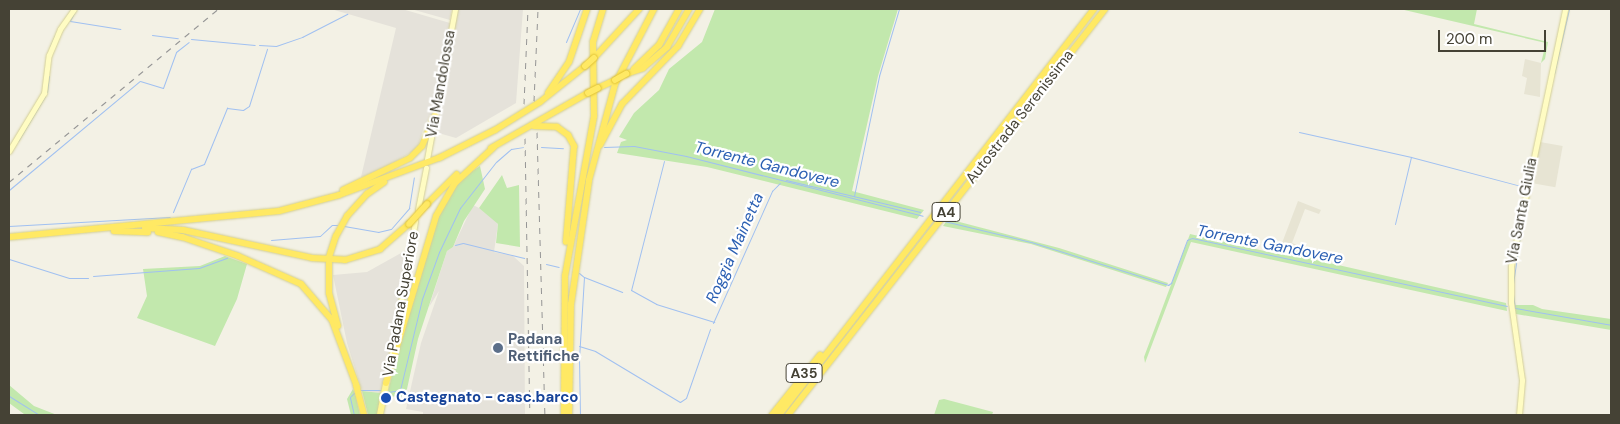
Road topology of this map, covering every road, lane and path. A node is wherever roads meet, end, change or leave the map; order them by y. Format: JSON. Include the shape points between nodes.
{"nodes":[{"id":1,"x":74,"y":9,"type":"edge"},
{"id":2,"x":455,"y":9,"type":"edge"},
{"id":3,"x":588,"y":9,"type":"edge"},
{"id":4,"x":603,"y":9,"type":"edge"},
{"id":5,"x":608,"y":9,"type":"edge"},
{"id":6,"x":639,"y":9,"type":"edge"},
{"id":7,"x":654,"y":9,"type":"edge"},
{"id":8,"x":679,"y":9,"type":"edge"},
{"id":9,"x":689,"y":9,"type":"edge"},
{"id":10,"x":700,"y":9,"type":"edge"},
{"id":11,"x":1094,"y":9,"type":"edge"},
{"id":12,"x":1105,"y":9,"type":"edge"},
{"id":13,"x":1565,"y":9,"type":"edge"},
{"id":14,"x":593,"y":50,"type":"junction"},
{"id":15,"x":626,"y":74,"type":"junction"},
{"id":16,"x":540,"y":102,"type":"junction"},
{"id":17,"x":435,"y":116,"type":"junction"},
{"id":18,"x":518,"y":132,"type":"junction"},
{"id":19,"x":494,"y":147,"type":"junction"},
{"id":20,"x":9,"y":150,"type":"edge"},
{"id":21,"x":442,"y":157,"type":"junction"},
{"id":22,"x":427,"y":159,"type":"dead end"},
{"id":23,"x":426,"y":168,"type":"dead end"},
{"id":24,"x":589,"y":180,"type":"junction"},
{"id":25,"x":300,"y":207,"type":"junction"},
{"id":26,"x":418,"y":209,"type":"dead end"},
{"id":27,"x":412,"y":223,"type":"junction"},
{"id":28,"x":114,"y":231,"type":"junction"},
{"id":29,"x":9,"y":237,"type":"edge"},
{"id":30,"x":9,"y":241,"type":"edge"},
{"id":31,"x":567,"y":259,"type":"junction"},
{"id":32,"x":840,"y":334,"type":"junction"},
{"id":33,"x":386,"y":383,"type":"junction"},
{"id":34,"x":357,"y":387,"type":"junction"},
{"id":35,"x":364,"y":415,"type":"edge"},
{"id":36,"x":380,"y":415,"type":"edge"},
{"id":37,"x":564,"y":415,"type":"edge"},
{"id":38,"x":569,"y":415,"type":"edge"},
{"id":39,"x":772,"y":415,"type":"edge"},
{"id":40,"x":778,"y":415,"type":"edge"},
{"id":41,"x":788,"y":415,"type":"edge"},
{"id":42,"x":1519,"y":415,"type":"edge"}],
"edges":[{"from":1,"to":20,"type":"street","via":[[51,49],[44,93]]},
{"from":2,"to":17,"type":"street","name":"Via Mandolossa"},
{"from":3,"to":16,"type":"highway","via":[[566,69]]},
{"from":4,"to":14,"type":"highway"},
{"from":5,"to":14,"type":"highway"},
{"from":6,"to":16,"type":"highway","bridge":true,"via":[[594,58]]},
{"from":7,"to":24,"type":"highway","via":[[615,84]]},
{"from":8,"to":15,"type":"highway","via":[[653,52]]},
{"from":9,"to":15,"type":"highway","via":[[667,47],[643,68]]},
{"from":10,"to":24,"type":"highway","via":[[678,46],[630,94],[615,114]]},
{"from":11,"to":32,"type":"highway","name":"Autostrada Serenissima","number":"A4"},
{"from":12,"to":41,"type":"highway","name":"Autostrada Serenissima","number":"A4"},
{"from":13,"to":42,"type":"street","name":"Via Santa Giulia","via":[[1510,272],[1522,380]]},
{"from":14,"to":31,"type":"highway","via":[[594,121]]},
{"from":15,"to":18,"type":"highway","bridge":true},
{"from":16,"to":21,"type":"highway"},
{"from":17,"to":22,"type":"street","name":"Via Mandolossa"},
{"from":17,"to":25,"type":"highway","via":[[422,146],[410,158]]},
{"from":18,"to":19,"type":"highway"},
{"from":18,"to":31,"type":"highway","via":[[540,124],[552,125],[563,130],[574,146],[566,226]]},
{"from":19,"to":27,"type":"highway","bridge":true,"via":[[464,168]]},
{"from":19,"to":33,"type":"highway","via":[[455,183],[436,216]]},
{"from":21,"to":25,"type":"highway"},
{"from":21,"to":34,"type":"highway","via":[[382,183],[366,194],[341,224],[329,260],[329,293]]},
{"from":23,"to":26,"type":"street"},
{"from":24,"to":38,"type":"highway","via":[[574,278]]},
{"from":25,"to":29,"type":"highway"},
{"from":27,"to":28,"type":"highway","via":[[380,249],[345,260],[312,258],[184,230]]},
{"from":27,"to":33,"type":"street","name":"Via Padana Superiore"},
{"from":28,"to":30,"type":"highway"},
{"from":28,"to":34,"type":"highway","via":[[177,235],[292,278],[307,289],[328,314]]},
{"from":31,"to":37,"type":"highway"},
{"from":32,"to":39,"type":"highway","number":"A35","via":[[813,362]]},
{"from":32,"to":40,"type":"highway","name":"Autostrada Serenissima","number":"A4"},
{"from":33,"to":36,"type":"main road","name":"Via Padana Superiore"},
{"from":34,"to":35,"type":"highway"}]}
